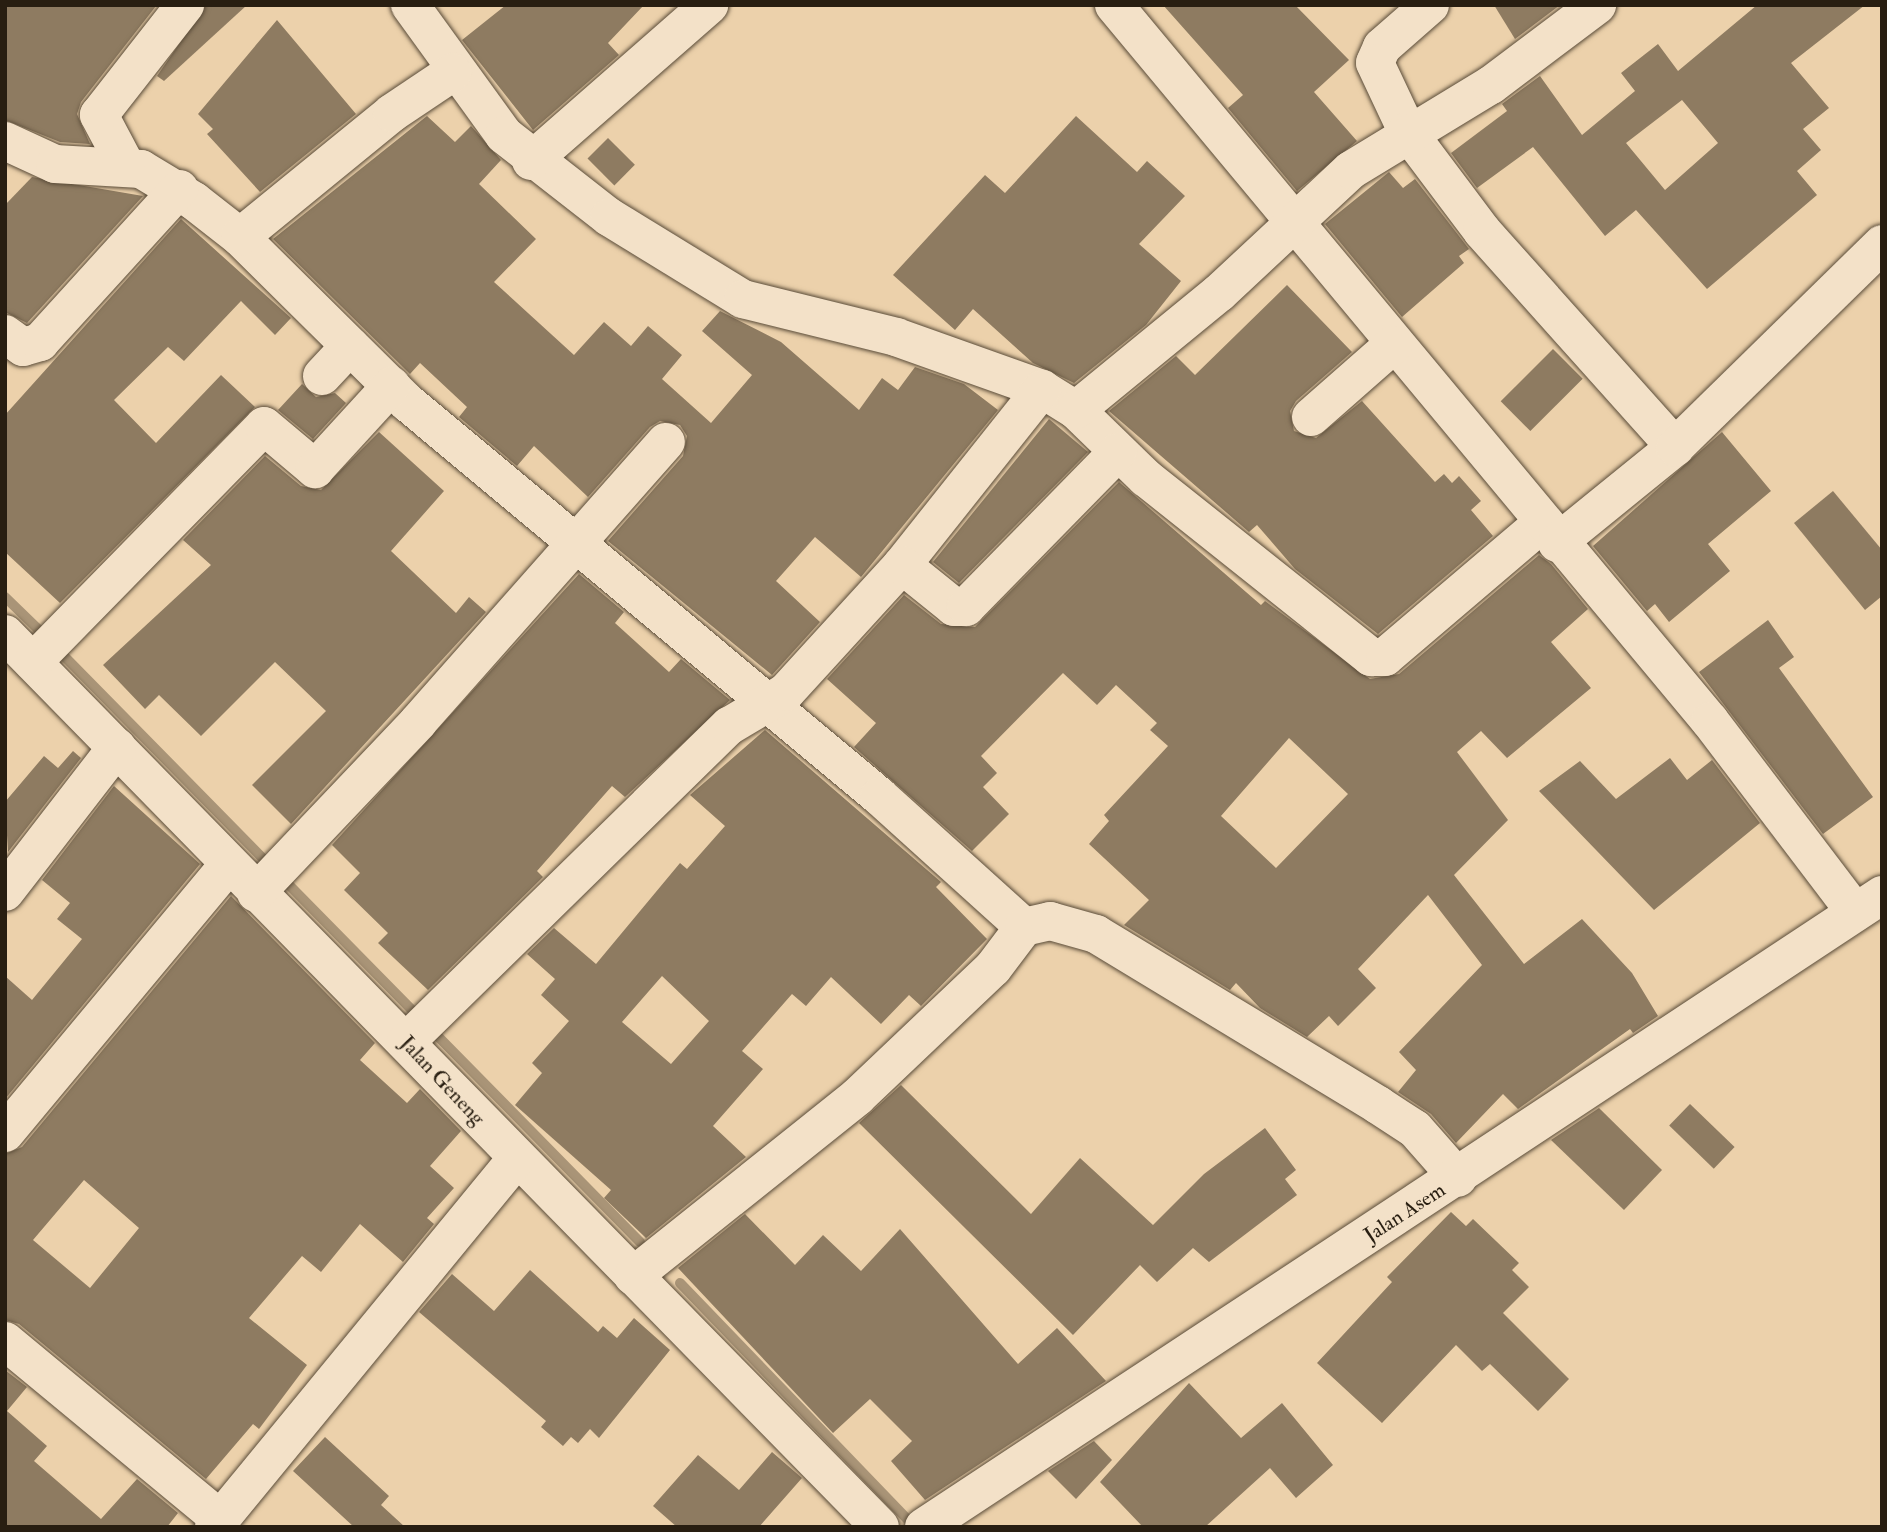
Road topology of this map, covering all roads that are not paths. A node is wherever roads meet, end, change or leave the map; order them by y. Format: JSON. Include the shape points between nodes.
{"nodes":[{"id":1,"x":186,"y":5,"type":"edge"},
{"id":2,"x":709,"y":5,"type":"edge"},
{"id":3,"x":1114,"y":5,"type":"edge"},
{"id":4,"x":1430,"y":5,"type":"edge"},
{"id":5,"x":1597,"y":5,"type":"edge"},
{"id":6,"x":420,"y":9,"type":"edge"},
{"id":7,"x":453,"y":72,"type":"junction"},
{"id":8,"x":1407,"y":131,"type":"junction"},
{"id":9,"x":5,"y":141,"type":"edge"},
{"id":10,"x":531,"y":161,"type":"junction"},
{"id":11,"x":125,"y":166,"type":"junction"},
{"id":12,"x":179,"y":189,"type":"junction"},
{"id":13,"x":1293,"y":225,"type":"junction"},
{"id":14,"x":240,"y":237,"type":"junction"},
{"id":15,"x":1882,"y":244,"type":"edge"},
{"id":16,"x":5,"y":334,"type":"edge"},
{"id":17,"x":1393,"y":345,"type":"junction"},
{"id":18,"x":350,"y":346,"type":"junction"},
{"id":19,"x":323,"y":376,"type":"dead end"},
{"id":20,"x":391,"y":387,"type":"junction"},
{"id":21,"x":1042,"y":389,"type":"junction"},
{"id":22,"x":1076,"y":410,"type":"junction"},
{"id":23,"x":1311,"y":417,"type":"dead end"},
{"id":24,"x":666,"y":442,"type":"dead end"},
{"id":25,"x":1675,"y":447,"type":"junction"},
{"id":26,"x":1118,"y":452,"type":"junction"},
{"id":27,"x":1549,"y":534,"type":"junction"},
{"id":28,"x":575,"y":541,"type":"junction"},
{"id":29,"x":902,"y":565,"type":"junction"},
{"id":30,"x":5,"y":634,"type":"edge"},
{"id":31,"x":33,"y":662,"type":"junction"},
{"id":32,"x":764,"y":702,"type":"junction"},
{"id":33,"x":117,"y":747,"type":"junction"},
{"id":34,"x":229,"y":864,"type":"junction"},
{"id":35,"x":273,"y":876,"type":"junction"},
{"id":36,"x":5,"y":892,"type":"edge"},
{"id":37,"x":1868,"y":903,"type":"edge"},
{"id":38,"x":1024,"y":927,"type":"junction"},
{"id":39,"x":422,"y":1027,"type":"junction"},
{"id":40,"x":5,"y":1133,"type":"edge"},
{"id":41,"x":516,"y":1159,"type":"junction"},
{"id":42,"x":1458,"y":1178,"type":"junction"},
{"id":43,"x":633,"y":1276,"type":"junction"},
{"id":44,"x":5,"y":1341,"type":"edge"},
{"id":45,"x":217,"y":1523,"type":"edge"},
{"id":46,"x":880,"y":1527,"type":"edge"},
{"id":47,"x":924,"y":1527,"type":"edge"}],
"edges":[{"from":1,"to":11,"type":"street","via":[[99,115]]},
{"from":2,"to":10,"type":"street"},
{"from":3,"to":13,"type":"street"},
{"from":4,"to":8,"type":"street","via":[[1382,47],[1375,63]]},
{"from":5,"to":8,"type":"street","via":[[1491,85]]},
{"from":6,"to":7,"type":"street"},
{"from":7,"to":10,"type":"street"},
{"from":7,"to":14,"type":"street","via":[[392,113]]},
{"from":8,"to":13,"type":"street","via":[[1351,170]]},
{"from":8,"to":25,"type":"street","via":[[1482,231]]},
{"from":9,"to":11,"type":"street","via":[[55,164]]},
{"from":10,"to":21,"type":"street","via":[[743,299],[896,337]]},
{"from":11,"to":12,"type":"street"},
{"from":12,"to":14,"type":"street"},
{"from":12,"to":16,"type":"street","via":[[40,342],[23,347]]},
{"from":13,"to":17,"type":"street"},
{"from":13,"to":22,"type":"street"},
{"from":14,"to":18,"type":"street"},
{"from":15,"to":25,"type":"street"},
{"from":17,"to":23,"type":"street"},
{"from":17,"to":27,"type":"street"},
{"from":18,"to":19,"type":"street"},
{"from":18,"to":20,"type":"street"},
{"from":20,"to":28,"type":"street"},
{"from":20,"to":31,"type":"street","via":[[324,477],[264,426]]},
{"from":21,"to":22,"type":"street"},
{"from":21,"to":29,"type":"street"},
{"from":22,"to":26,"type":"street"},
{"from":24,"to":28,"type":"street"},
{"from":25,"to":27,"type":"street"},
{"from":26,"to":27,"type":"street","via":[[1379,659]]},
{"from":26,"to":29,"type":"street","via":[[966,607],[954,607]]},
{"from":27,"to":37,"type":"street"},
{"from":28,"to":32,"type":"street"},
{"from":28,"to":35,"type":"street"},
{"from":29,"to":32,"type":"street","via":[[786,692]]},
{"from":30,"to":31,"type":"street","name":"Jalan Geneng"},
{"from":31,"to":33,"type":"street","name":"Jalan Geneng"},
{"from":32,"to":38,"type":"street"},
{"from":32,"to":39,"type":"street","via":[[729,726]]},
{"from":33,"to":34,"type":"street","name":"Jalan Geneng"},
{"from":33,"to":36,"type":"street"},
{"from":34,"to":35,"type":"street","name":"Jalan Geneng"},
{"from":34,"to":40,"type":"street"},
{"from":35,"to":39,"type":"street","name":"Jalan Geneng"},
{"from":37,"to":42,"type":"street","name":"Jalan Asem"},
{"from":38,"to":42,"type":"street","via":[[1076,923],[1118,946],[1402,1121]]},
{"from":38,"to":43,"type":"street","via":[[993,968],[856,1097]]},
{"from":39,"to":41,"type":"street","name":"Jalan Geneng"},
{"from":41,"to":43,"type":"street","name":"Jalan Geneng"},
{"from":41,"to":45,"type":"street"},
{"from":42,"to":47,"type":"street","name":"Jalan Asem"},
{"from":43,"to":46,"type":"street","name":"Jalan Geneng"},
{"from":44,"to":45,"type":"street"}]}
